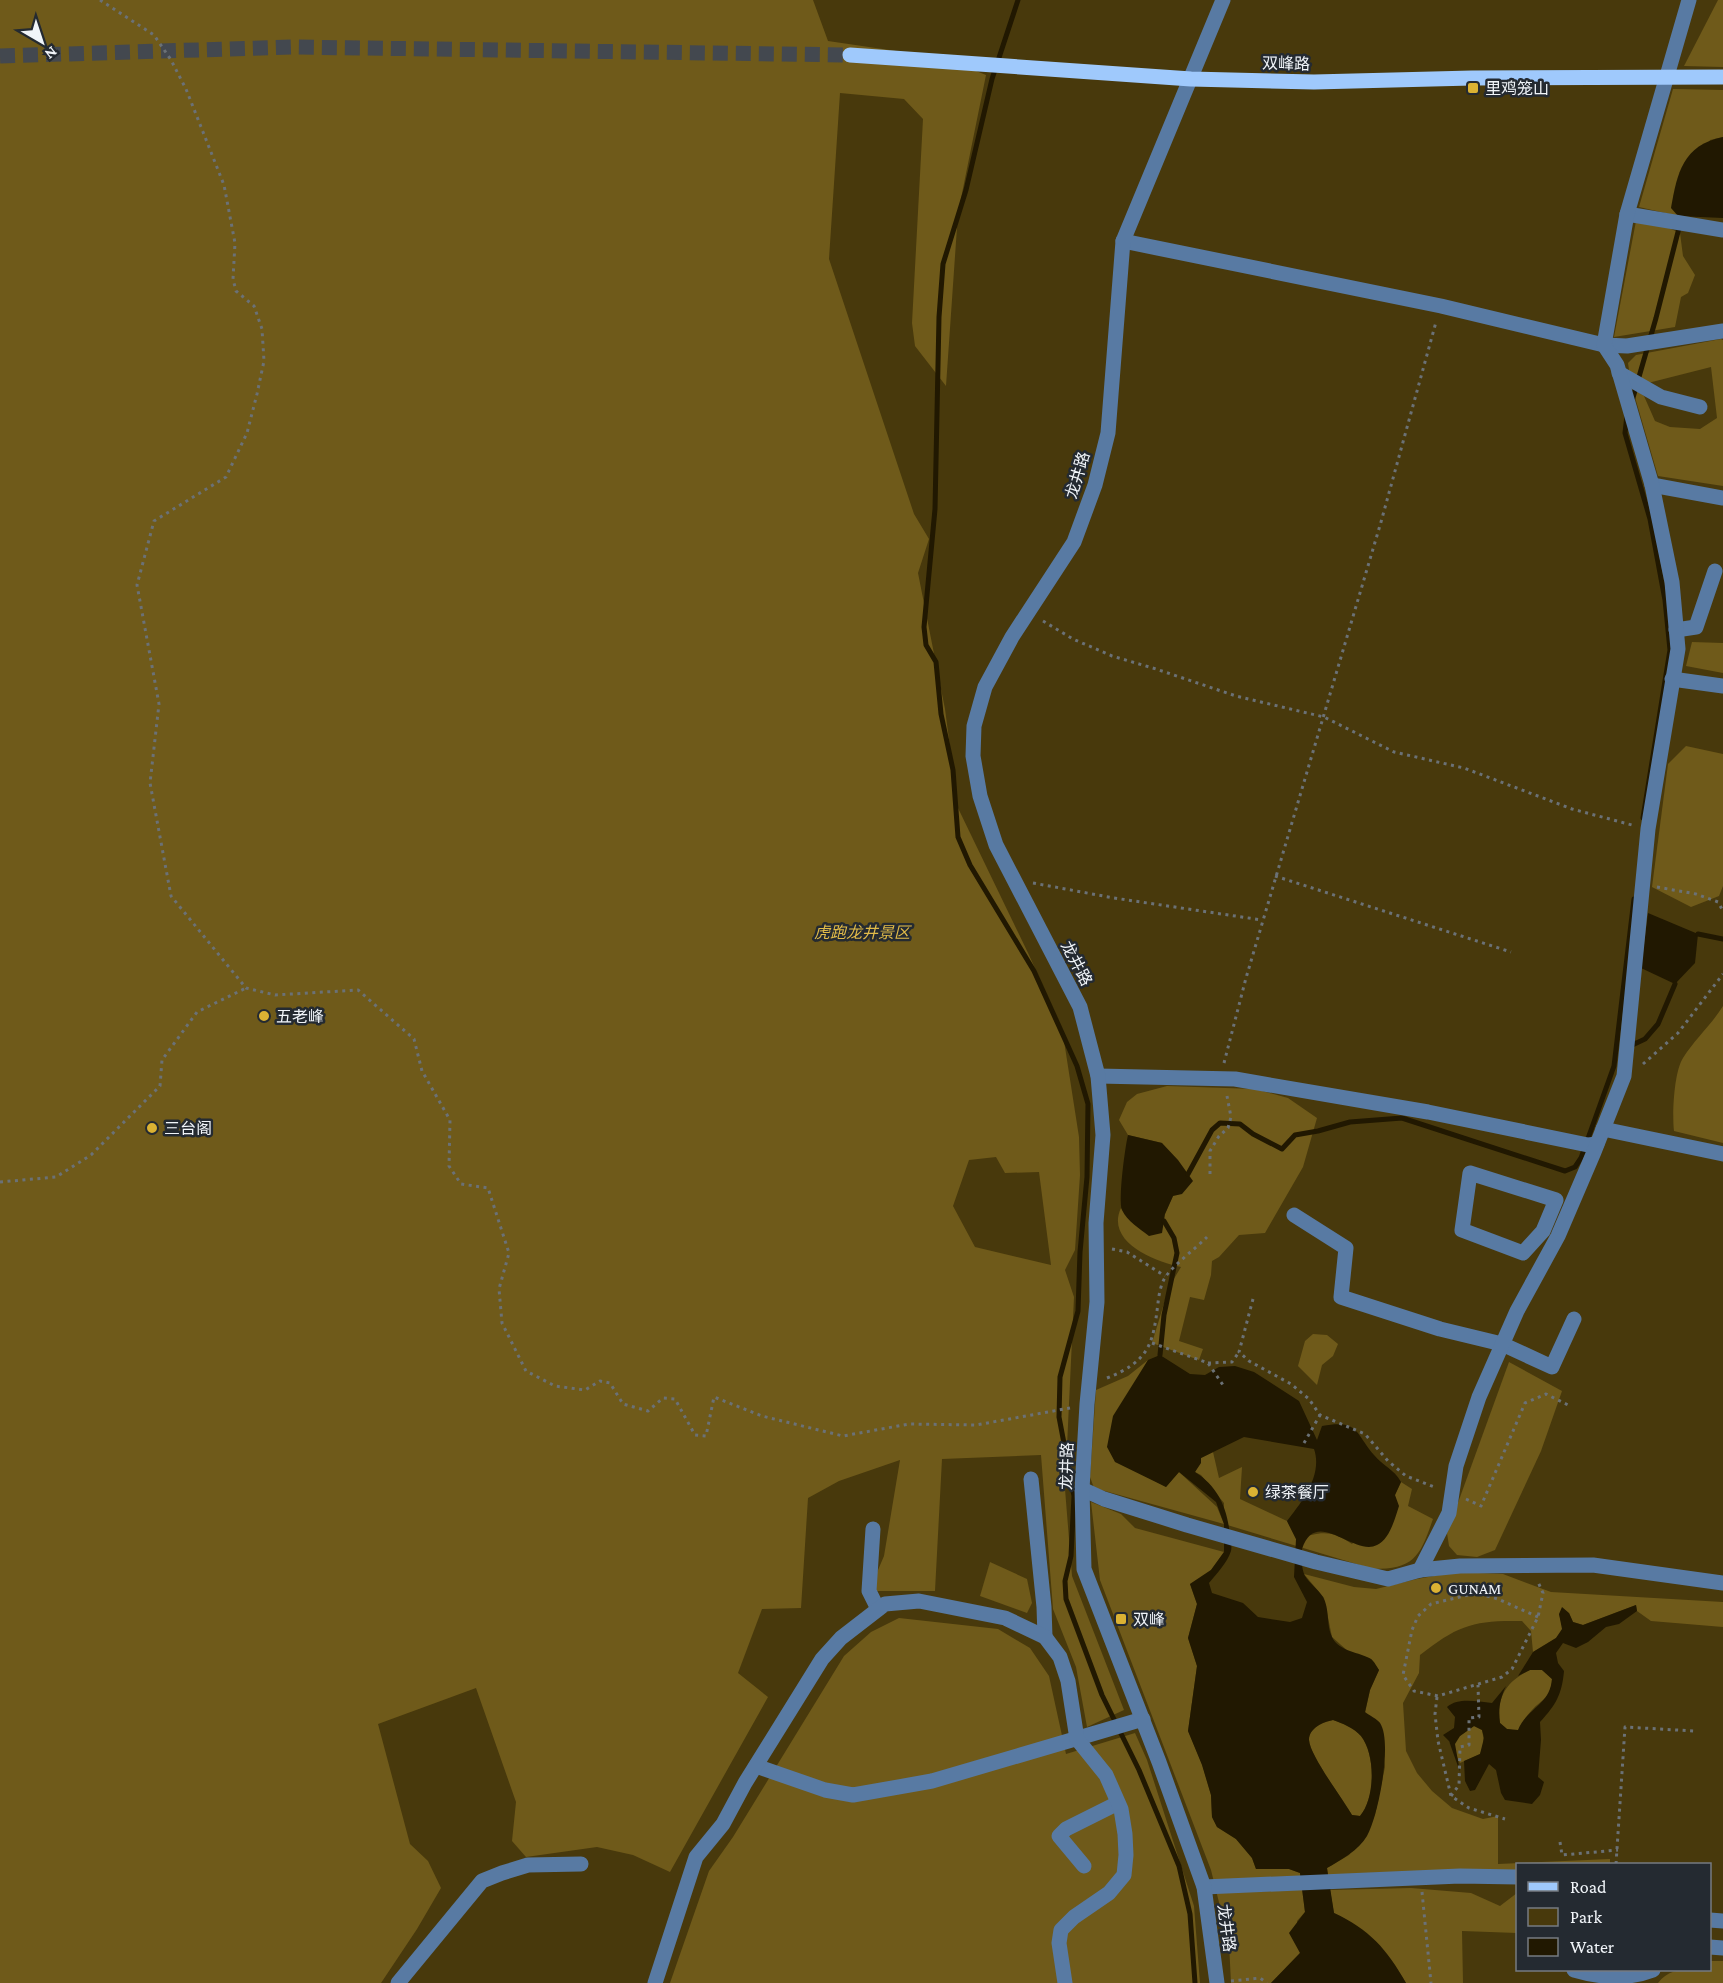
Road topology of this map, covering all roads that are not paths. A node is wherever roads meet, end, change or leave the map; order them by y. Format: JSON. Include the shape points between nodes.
{"nodes":[{"id":1,"x":1223,"y":0,"type":"edge"},
{"id":2,"x":1689,"y":0,"type":"edge"},
{"id":3,"x":850,"y":55,"type":"tunnel mouth"},
{"id":4,"x":1666,"y":76,"type":"junction"},
{"id":5,"x":1722,"y":77,"type":"edge"},
{"id":6,"x":1191,"y":79,"type":"junction"},
{"id":7,"x":1627,"y":214,"type":"junction"},
{"id":8,"x":1723,"y":230,"type":"edge"},
{"id":9,"x":1123,"y":241,"type":"junction"},
{"id":10,"x":1723,"y":331,"type":"edge"},
{"id":11,"x":1604,"y":345,"type":"junction"},
{"id":12,"x":1619,"y":373,"type":"junction"},
{"id":13,"x":1700,"y":407,"type":"dead end"},
{"id":14,"x":1652,"y":485,"type":"junction"},
{"id":15,"x":1723,"y":498,"type":"edge"},
{"id":16,"x":1715,"y":571,"type":"dead end"},
{"id":17,"x":1676,"y":630,"type":"junction"},
{"id":18,"x":1672,"y":679,"type":"junction"},
{"id":19,"x":1723,"y":686,"type":"edge"},
{"id":20,"x":1098,"y":1076,"type":"junction"},
{"id":21,"x":1603,"y":1129,"type":"junction"},
{"id":22,"x":1588,"y":1144,"type":"junction"},
{"id":23,"x":1723,"y":1154,"type":"edge"},
{"id":24,"x":1294,"y":1215,"type":"dead end"},
{"id":25,"x":1543,"y":1231,"type":"junction"},
{"id":26,"x":1558,"y":1236,"type":"junction"},
{"id":27,"x":1574,"y":1320,"type":"dead end"},
{"id":28,"x":1502,"y":1344,"type":"junction"},
{"id":29,"x":1031,"y":1479,"type":"dead end"},
{"id":30,"x":1082,"y":1489,"type":"junction"},
{"id":31,"x":873,"y":1529,"type":"dead end"},
{"id":32,"x":1420,"y":1570,"type":"junction"},
{"id":33,"x":1723,"y":1583,"type":"edge"},
{"id":34,"x":878,"y":1609,"type":"junction"},
{"id":35,"x":1045,"y":1636,"type":"junction"},
{"id":36,"x":1143,"y":1719,"type":"junction"},
{"id":37,"x":1077,"y":1738,"type":"junction"},
{"id":38,"x":756,"y":1766,"type":"junction"},
{"id":39,"x":1118,"y":1803,"type":"junction"},
{"id":40,"x":581,"y":1864,"type":"dead end"},
{"id":41,"x":1084,"y":1866,"type":"dead end"},
{"id":42,"x":1516,"y":1877,"type":"edge"},
{"id":43,"x":1204,"y":1887,"type":"junction"},
{"id":44,"x":1577,"y":1971,"type":"edge"},
{"id":45,"x":1650,"y":1971,"type":"edge"},
{"id":46,"x":398,"y":1983,"type":"edge"},
{"id":47,"x":655,"y":1983,"type":"edge"},
{"id":48,"x":1065,"y":1983,"type":"edge"},
{"id":49,"x":1217,"y":1983,"type":"edge"}],
"edges":[{"from":1,"to":6,"type":"street","name":"龙井路"},
{"from":2,"to":4,"type":"street"},
{"from":3,"to":6,"type":"main road","name":"双峰路"},
{"from":4,"to":5,"type":"main road","name":"双峰路"},
{"from":4,"to":6,"type":"main road","name":"双峰路","via":[[1314,82]]},
{"from":4,"to":7,"type":"street"},
{"from":6,"to":9,"type":"street","name":"龙井路"},
{"from":7,"to":8,"type":"street"},
{"from":7,"to":11,"type":"street"},
{"from":9,"to":11,"type":"street","via":[[1441,306]]},
{"from":9,"to":20,"type":"street","name":"龙井路","via":[[1108,433],[1095,485],[1074,542],[1012,637],[985,687],[974,726],[973,756],[980,796],[996,845],[1080,1007]]},
{"from":10,"to":11,"type":"street","via":[[1627,346]]},
{"from":11,"to":12,"type":"street"},
{"from":12,"to":13,"type":"street","via":[[1661,397]]},
{"from":12,"to":14,"type":"street"},
{"from":14,"to":15,"type":"street"},
{"from":14,"to":17,"type":"street","via":[[1672,582]]},
{"from":16,"to":17,"type":"street","via":[[1696,627]]},
{"from":17,"to":18,"type":"street","via":[[1678,648]]},
{"from":18,"to":19,"type":"street"},
{"from":18,"to":21,"type":"street","via":[[1648,829],[1624,1076]]},
{"from":20,"to":22,"type":"street","via":[[1235,1079]]},
{"from":20,"to":30,"type":"street","name":"龙井路","via":[[1103,1135],[1096,1245],[1097,1302]]},
{"from":21,"to":22,"type":"street"},
{"from":21,"to":23,"type":"street"},
{"from":22,"to":26,"type":"street"},
{"from":24,"to":28,"type":"street","via":[[1346,1248],[1341,1297]]},
{"from":25,"to":25,"type":"street","via":[[1556,1200],[1470,1173],[1462,1230],[1523,1253]]},
{"from":25,"to":26,"type":"street"},
{"from":26,"to":28,"type":"street"},
{"from":27,"to":28,"type":"street","via":[[1552,1367]]},
{"from":28,"to":32,"type":"street","via":[[1456,1466],[1449,1513]]},
{"from":29,"to":35,"type":"street"},
{"from":30,"to":32,"type":"street","via":[[1316,1562],[1388,1579]]},
{"from":30,"to":36,"type":"street","name":"龙井路","via":[[1084,1569]]},
{"from":31,"to":34,"type":"street","via":[[869,1591]]},
{"from":32,"to":33,"type":"street","via":[[1593,1565]]},
{"from":34,"to":35,"type":"street","via":[[885,1604],[919,1601],[1005,1618]]},
{"from":34,"to":38,"type":"street","via":[[841,1638],[822,1659]]},
{"from":35,"to":37,"type":"street","via":[[1060,1657],[1068,1681]]},
{"from":36,"to":37,"type":"street"},
{"from":36,"to":43,"type":"street","name":"龙井路"},
{"from":37,"to":38,"type":"street","via":[[932,1781],[853,1795],[825,1790]]},
{"from":37,"to":39,"type":"street","via":[[1106,1775]]},
{"from":38,"to":47,"type":"street","via":[[723,1824],[696,1857]]},
{"from":39,"to":41,"type":"street","via":[[1059,1836]]},
{"from":39,"to":48,"type":"street","via":[[1125,1834],[1124,1875],[1109,1893],[1061,1930]]},
{"from":40,"to":46,"type":"street","via":[[528,1865],[482,1881]]},
{"from":42,"to":43,"type":"street"},
{"from":43,"to":49,"type":"street","name":"龙井路"},
{"from":44,"to":45,"type":"street","via":[[1596,1977]]}]}
